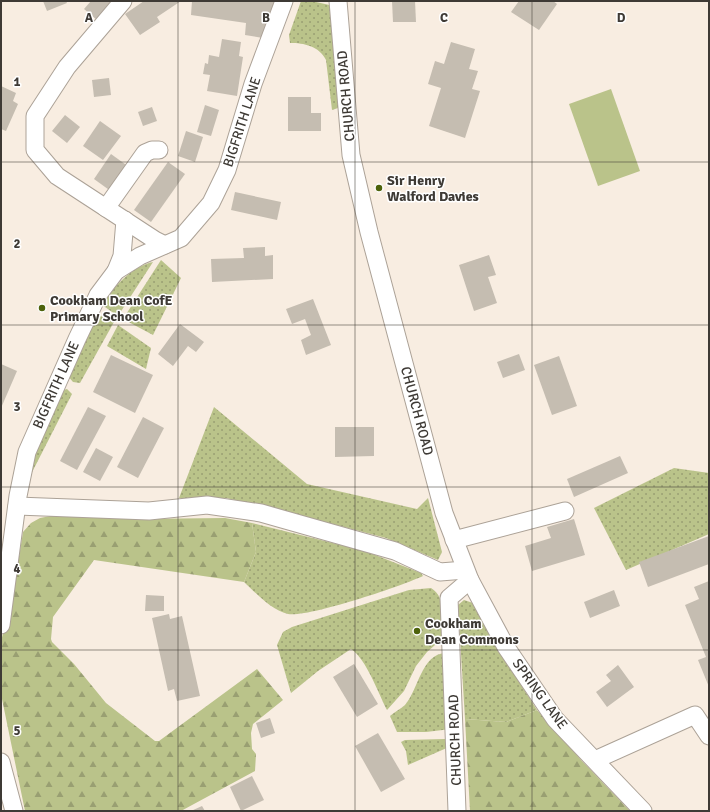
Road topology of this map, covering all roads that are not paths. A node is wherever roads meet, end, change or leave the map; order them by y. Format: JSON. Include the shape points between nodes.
{"nodes":[{"id":1,"x":123,"y":1,"type":"edge"},
{"id":2,"x":284,"y":1,"type":"edge"},
{"id":3,"x":338,"y":1,"type":"edge"},
{"id":4,"x":159,"y":150,"type":"dead end"},
{"id":5,"x":106,"y":208,"type":"junction"},
{"id":6,"x":125,"y":220,"type":"junction"},
{"id":7,"x":165,"y":245,"type":"junction"},
{"id":8,"x":116,"y":271,"type":"junction"},
{"id":9,"x":565,"y":512,"type":"dead end"},
{"id":10,"x":11,"y":515,"type":"edge"},
{"id":11,"x":454,"y":540,"type":"junction"},
{"id":12,"x":468,"y":575,"type":"junction"},
{"id":13,"x":3,"y":597,"type":"edge"},
{"id":14,"x":1,"y":625,"type":"edge"},
{"id":15,"x":709,"y":736,"type":"edge"},
{"id":16,"x":595,"y":760,"type":"junction"},
{"id":17,"x":1,"y":762,"type":"edge"},
{"id":18,"x":14,"y":811,"type":"edge"},
{"id":19,"x":457,"y":811,"type":"edge"},
{"id":20,"x":643,"y":811,"type":"edge"}],
"edges":[{"from":1,"to":5,"type":"street","via":[[66,66],[35,116],[35,150],[57,176]]},
{"from":2,"to":7,"type":"street","name":"BIGFRITH LANE","via":[[253,84],[227,170],[211,203],[182,238]]},
{"from":3,"to":11,"type":"street","name":"CHURCH ROAD","via":[[351,155],[444,514]]},
{"from":4,"to":5,"type":"street","via":[[146,152]]},
{"from":5,"to":6,"type":"street"},
{"from":6,"to":7,"type":"street"},
{"from":6,"to":8,"type":"street","via":[[122,256]]},
{"from":7,"to":8,"type":"street","name":"BIGFRITH LANE","via":[[140,256]]},
{"from":8,"to":10,"type":"street","name":"BIGFRITH LANE","via":[[98,295],[27,452]]},
{"from":9,"to":11,"type":"street"},
{"from":10,"to":12,"type":"street","via":[[149,512],[207,505],[261,513],[395,551],[440,572]]},
{"from":10,"to":13,"type":"street","name":"BIGFRITH LANE"},
{"from":11,"to":12,"type":"street","name":"CHURCH ROAD"},
{"from":12,"to":16,"type":"street","name":"SPRING LANE","via":[[506,648],[555,719]]},
{"from":12,"to":19,"type":"street","name":"CHURCH ROAD","via":[[449,598]]},
{"from":13,"to":14,"type":"street","name":"BIGFRITH LANE"},
{"from":15,"to":16,"type":"street","via":[[695,715]]},
{"from":16,"to":20,"type":"street","name":"SPRING LANE"},
{"from":17,"to":18,"type":"street"}]}
